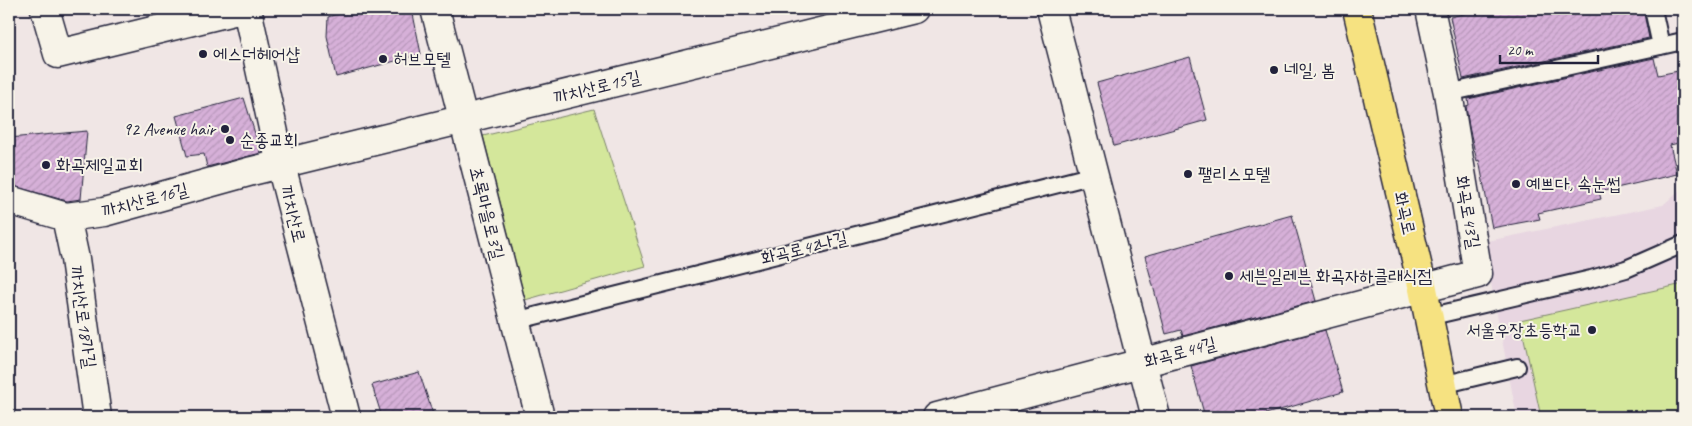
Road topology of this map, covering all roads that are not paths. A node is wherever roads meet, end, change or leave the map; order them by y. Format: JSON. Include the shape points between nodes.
{"nodes":[{"id":1,"x":45,"y":9,"type":"edge"},
{"id":2,"x":242,"y":9,"type":"edge"},
{"id":3,"x":247,"y":9,"type":"edge"},
{"id":4,"x":435,"y":9,"type":"edge"},
{"id":5,"x":914,"y":9,"type":"edge"},
{"id":6,"x":1051,"y":9,"type":"edge"},
{"id":7,"x":1357,"y":9,"type":"edge"},
{"id":8,"x":1430,"y":9,"type":"edge"},
{"id":9,"x":1653,"y":9,"type":"edge"},
{"id":10,"x":1683,"y":41,"type":"edge"},
{"id":11,"x":1661,"y":46,"type":"junction"},
{"id":12,"x":1448,"y":93,"type":"junction"},
{"id":13,"x":464,"y":120,"type":"junction"},
{"id":14,"x":281,"y":165,"type":"junction"},
{"id":15,"x":1094,"y":174,"type":"junction"},
{"id":16,"x":9,"y":200,"type":"edge"},
{"id":17,"x":66,"y":217,"type":"junction"},
{"id":18,"x":1683,"y":244,"type":"edge"},
{"id":19,"x":1423,"y":289,"type":"junction"},
{"id":20,"x":1428,"y":316,"type":"junction"},
{"id":21,"x":515,"y":321,"type":"junction"},
{"id":22,"x":1142,"y":362,"type":"junction"},
{"id":23,"x":1517,"y":367,"type":"dead end"},
{"id":24,"x":1442,"y":385,"type":"junction"},
{"id":25,"x":97,"y":417,"type":"edge"},
{"id":26,"x":346,"y":417,"type":"edge"},
{"id":27,"x":540,"y":417,"type":"edge"},
{"id":28,"x":937,"y":417,"type":"edge"},
{"id":29,"x":1156,"y":417,"type":"edge"},
{"id":30,"x":1448,"y":417,"type":"edge"}],
"edges":[{"from":1,"to":2,"type":"street","via":[[58,54]]},
{"from":3,"to":14,"type":"street","name":"까치산로"},
{"from":4,"to":13,"type":"street","name":"초록마을로3길"},
{"from":5,"to":13,"type":"street","name":"까치산로15길"},
{"from":6,"to":15,"type":"street"},
{"from":7,"to":19,"type":"main road","name":"화곡로"},
{"from":8,"to":12,"type":"street","name":"화곡로43길"},
{"from":9,"to":11,"type":"lane"},
{"from":10,"to":11,"type":"lane"},
{"from":11,"to":12,"type":"lane"},
{"from":12,"to":19,"type":"street","name":"화곡로43길","via":[[1478,274]]},
{"from":13,"to":14,"type":"street","name":"까치산로15길"},
{"from":13,"to":21,"type":"street","name":"초록마을로3길"},
{"from":14,"to":17,"type":"street","name":"까치산로16길","via":[[104,212]]},
{"from":14,"to":26,"type":"street","name":"까치산로"},
{"from":15,"to":21,"type":"lane","name":"화곡로42나길"},
{"from":15,"to":22,"type":"street"},
{"from":16,"to":17,"type":"street","name":"까치산로16길"},
{"from":17,"to":25,"type":"street","name":"까치산로18가길"},
{"from":18,"to":20,"type":"lane","via":[[1626,269],[1591,279]]},
{"from":19,"to":20,"type":"main road","name":"화곡로"},
{"from":19,"to":22,"type":"street","name":"화곡로44길"},
{"from":20,"to":24,"type":"main road","name":"화곡로"},
{"from":21,"to":27,"type":"street","name":"초록마을로3길"},
{"from":22,"to":28,"type":"street","name":"화곡로44길"},
{"from":22,"to":29,"type":"street"},
{"from":23,"to":24,"type":"lane"},
{"from":24,"to":30,"type":"main road","name":"화곡로"}]}
